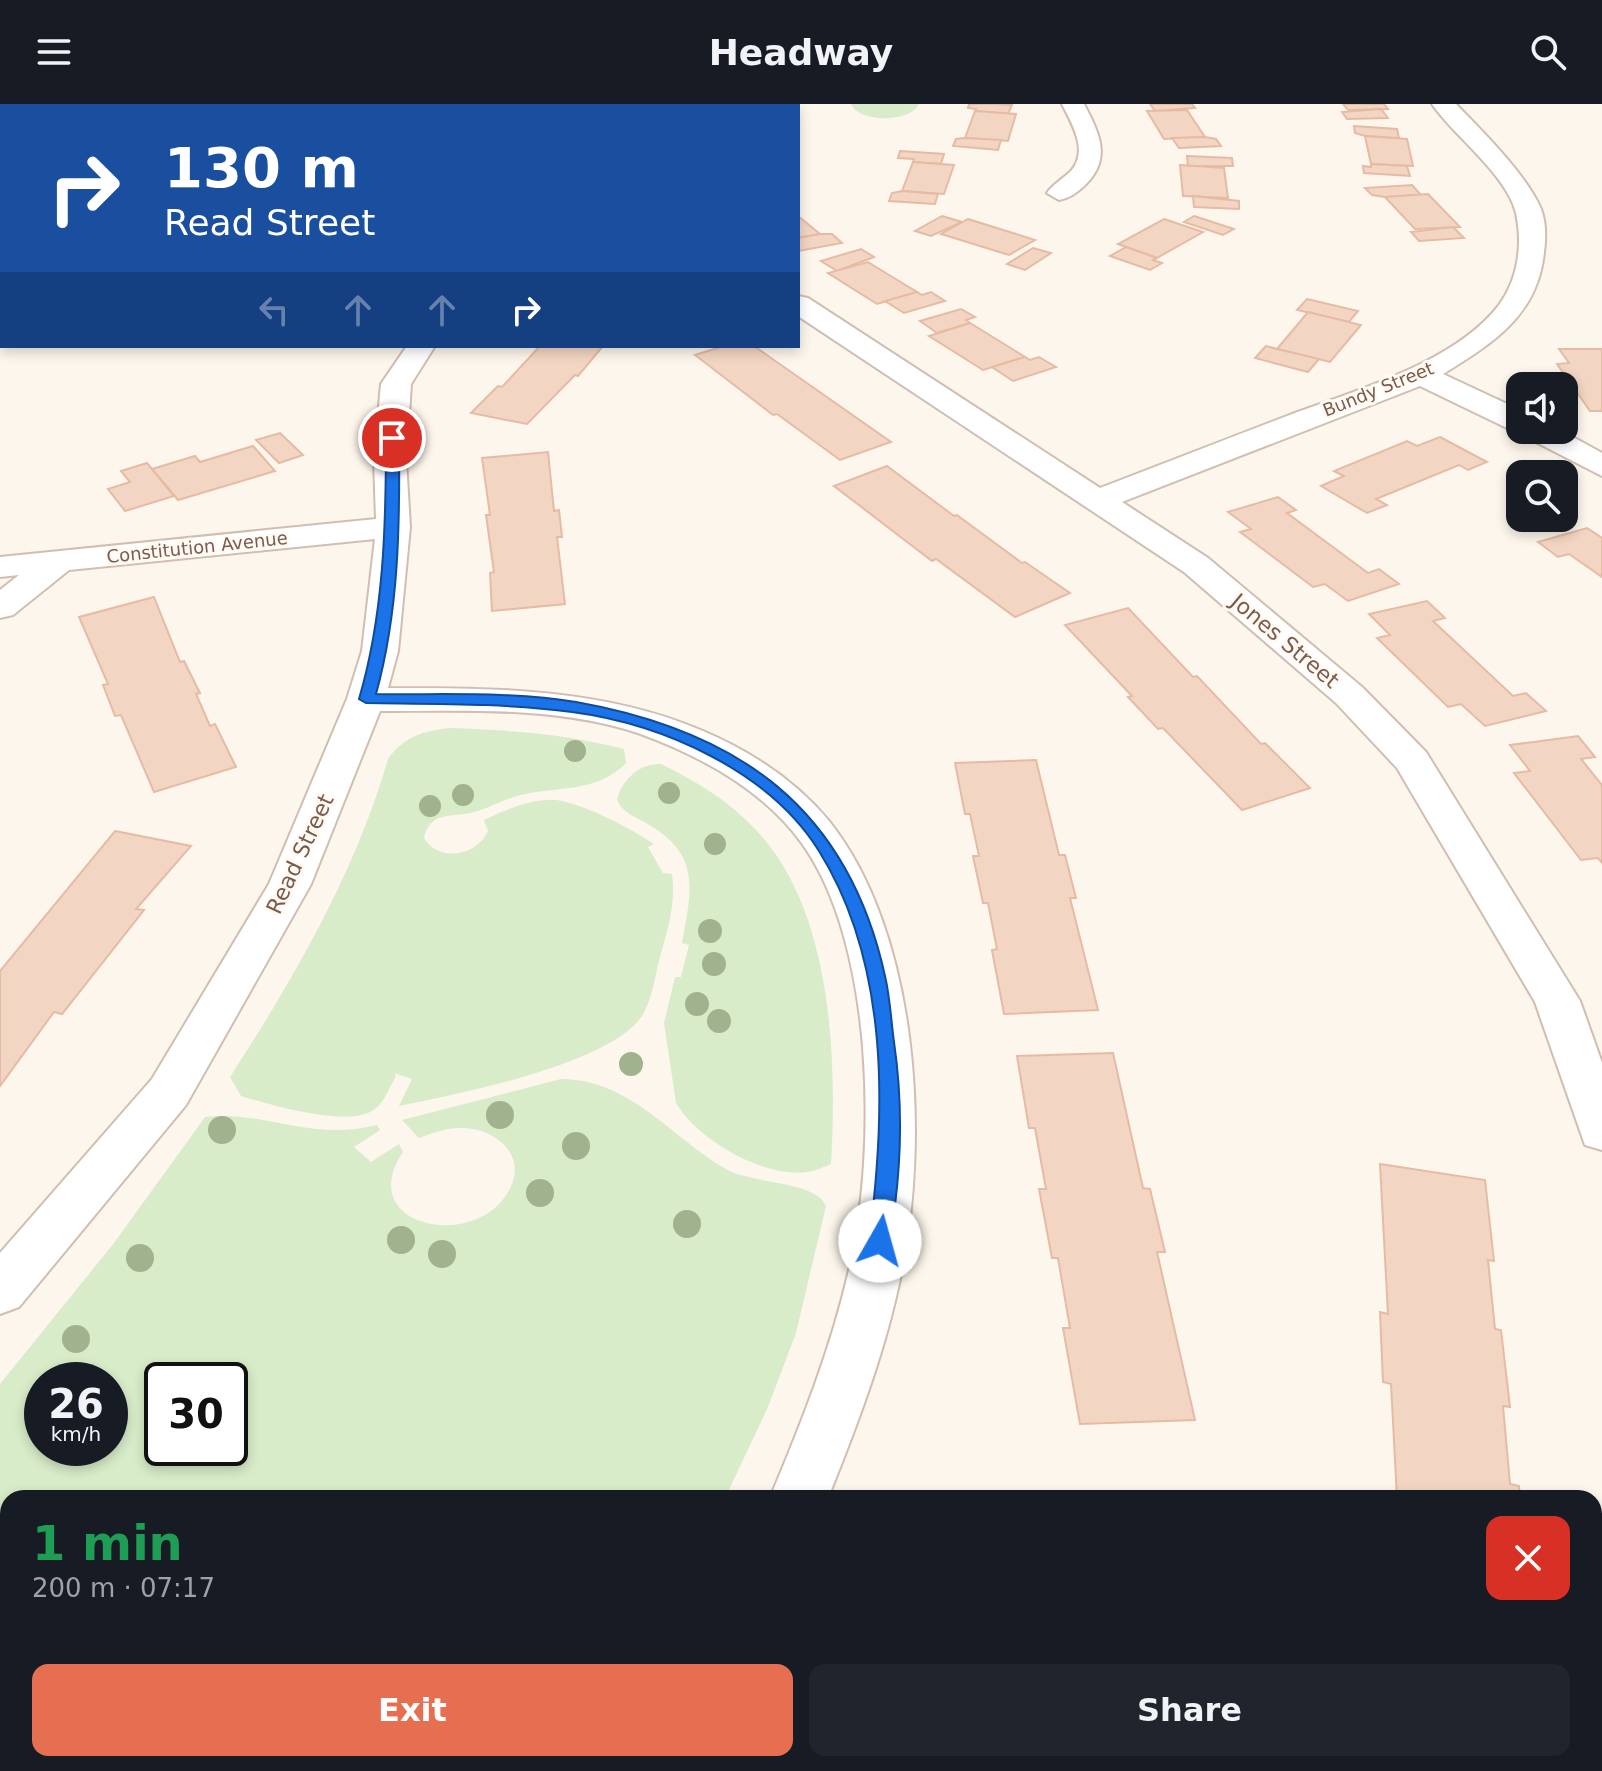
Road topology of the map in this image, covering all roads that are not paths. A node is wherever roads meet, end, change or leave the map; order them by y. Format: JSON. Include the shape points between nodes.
{"nodes":[{"id":1,"x":1073,"y":104,"type":"edge"},
{"id":2,"x":1443,"y":104,"type":"edge"},
{"id":3,"x":1059,"y":193,"type":"dead end"},
{"id":4,"x":800,"y":305,"type":"edge"},
{"id":5,"x":420,"y":348,"type":"edge"},
{"id":6,"x":1421,"y":375,"type":"junction"},
{"id":7,"x":1506,"y":415,"type":"edge"},
{"id":8,"x":1562,"y":444,"type":"edge"},
{"id":9,"x":1602,"y":466,"type":"edge"},
{"id":10,"x":1097,"y":500,"type":"junction"},
{"id":11,"x":393,"y":527,"type":"junction"},
{"id":12,"x":59,"y":561,"type":"junction"},
{"id":13,"x":0,"y":567,"type":"edge"},
{"id":14,"x":0,"y":607,"type":"edge"},
{"id":15,"x":366,"y":699,"type":"junction"},
{"id":16,"x":1602,"y":1131,"type":"edge"},
{"id":17,"x":0,"y":1291,"type":"edge"},
{"id":18,"x":802,"y":1490,"type":"edge"}],
"edges":[{"from":1,"to":3,"type":"street","via":[[1092,142],[1091,164]]},
{"from":2,"to":6,"type":"street","name":"Bundy Street","via":[[1500,167],[1528,209],[1533,236],[1528,280],[1508,312],[1478,340]]},
{"from":4,"to":10,"type":"street","name":"Jones Street"},
{"from":5,"to":11,"type":"street","name":"Read Street","via":[[396,384],[390,460]]},
{"from":6,"to":7,"type":"street"},
{"from":6,"to":10,"type":"street","name":"Bundy Street"},
{"from":8,"to":9,"type":"street"},
{"from":10,"to":16,"type":"street","name":"Jones Street","via":[[1196,565],[1349,695],[1412,761],[1557,1001]]},
{"from":11,"to":12,"type":"street","name":"Constitution Avenue"},
{"from":11,"to":15,"type":"street","name":"Read Street","via":[[380,651]]},
{"from":12,"to":13,"type":"street","name":"Constitution Avenue"},
{"from":12,"to":14,"type":"street"},
{"from":15,"to":17,"type":"street","name":"Read Street","via":[[290,884],[169,1092]]},
{"from":15,"to":18,"type":"street","via":[[575,707],[661,728],[722,755],[765,784],[801,815],[827,850],[855,909],[876,976],[891,1091],[890,1166],[877,1266],[848,1378]]}]}
